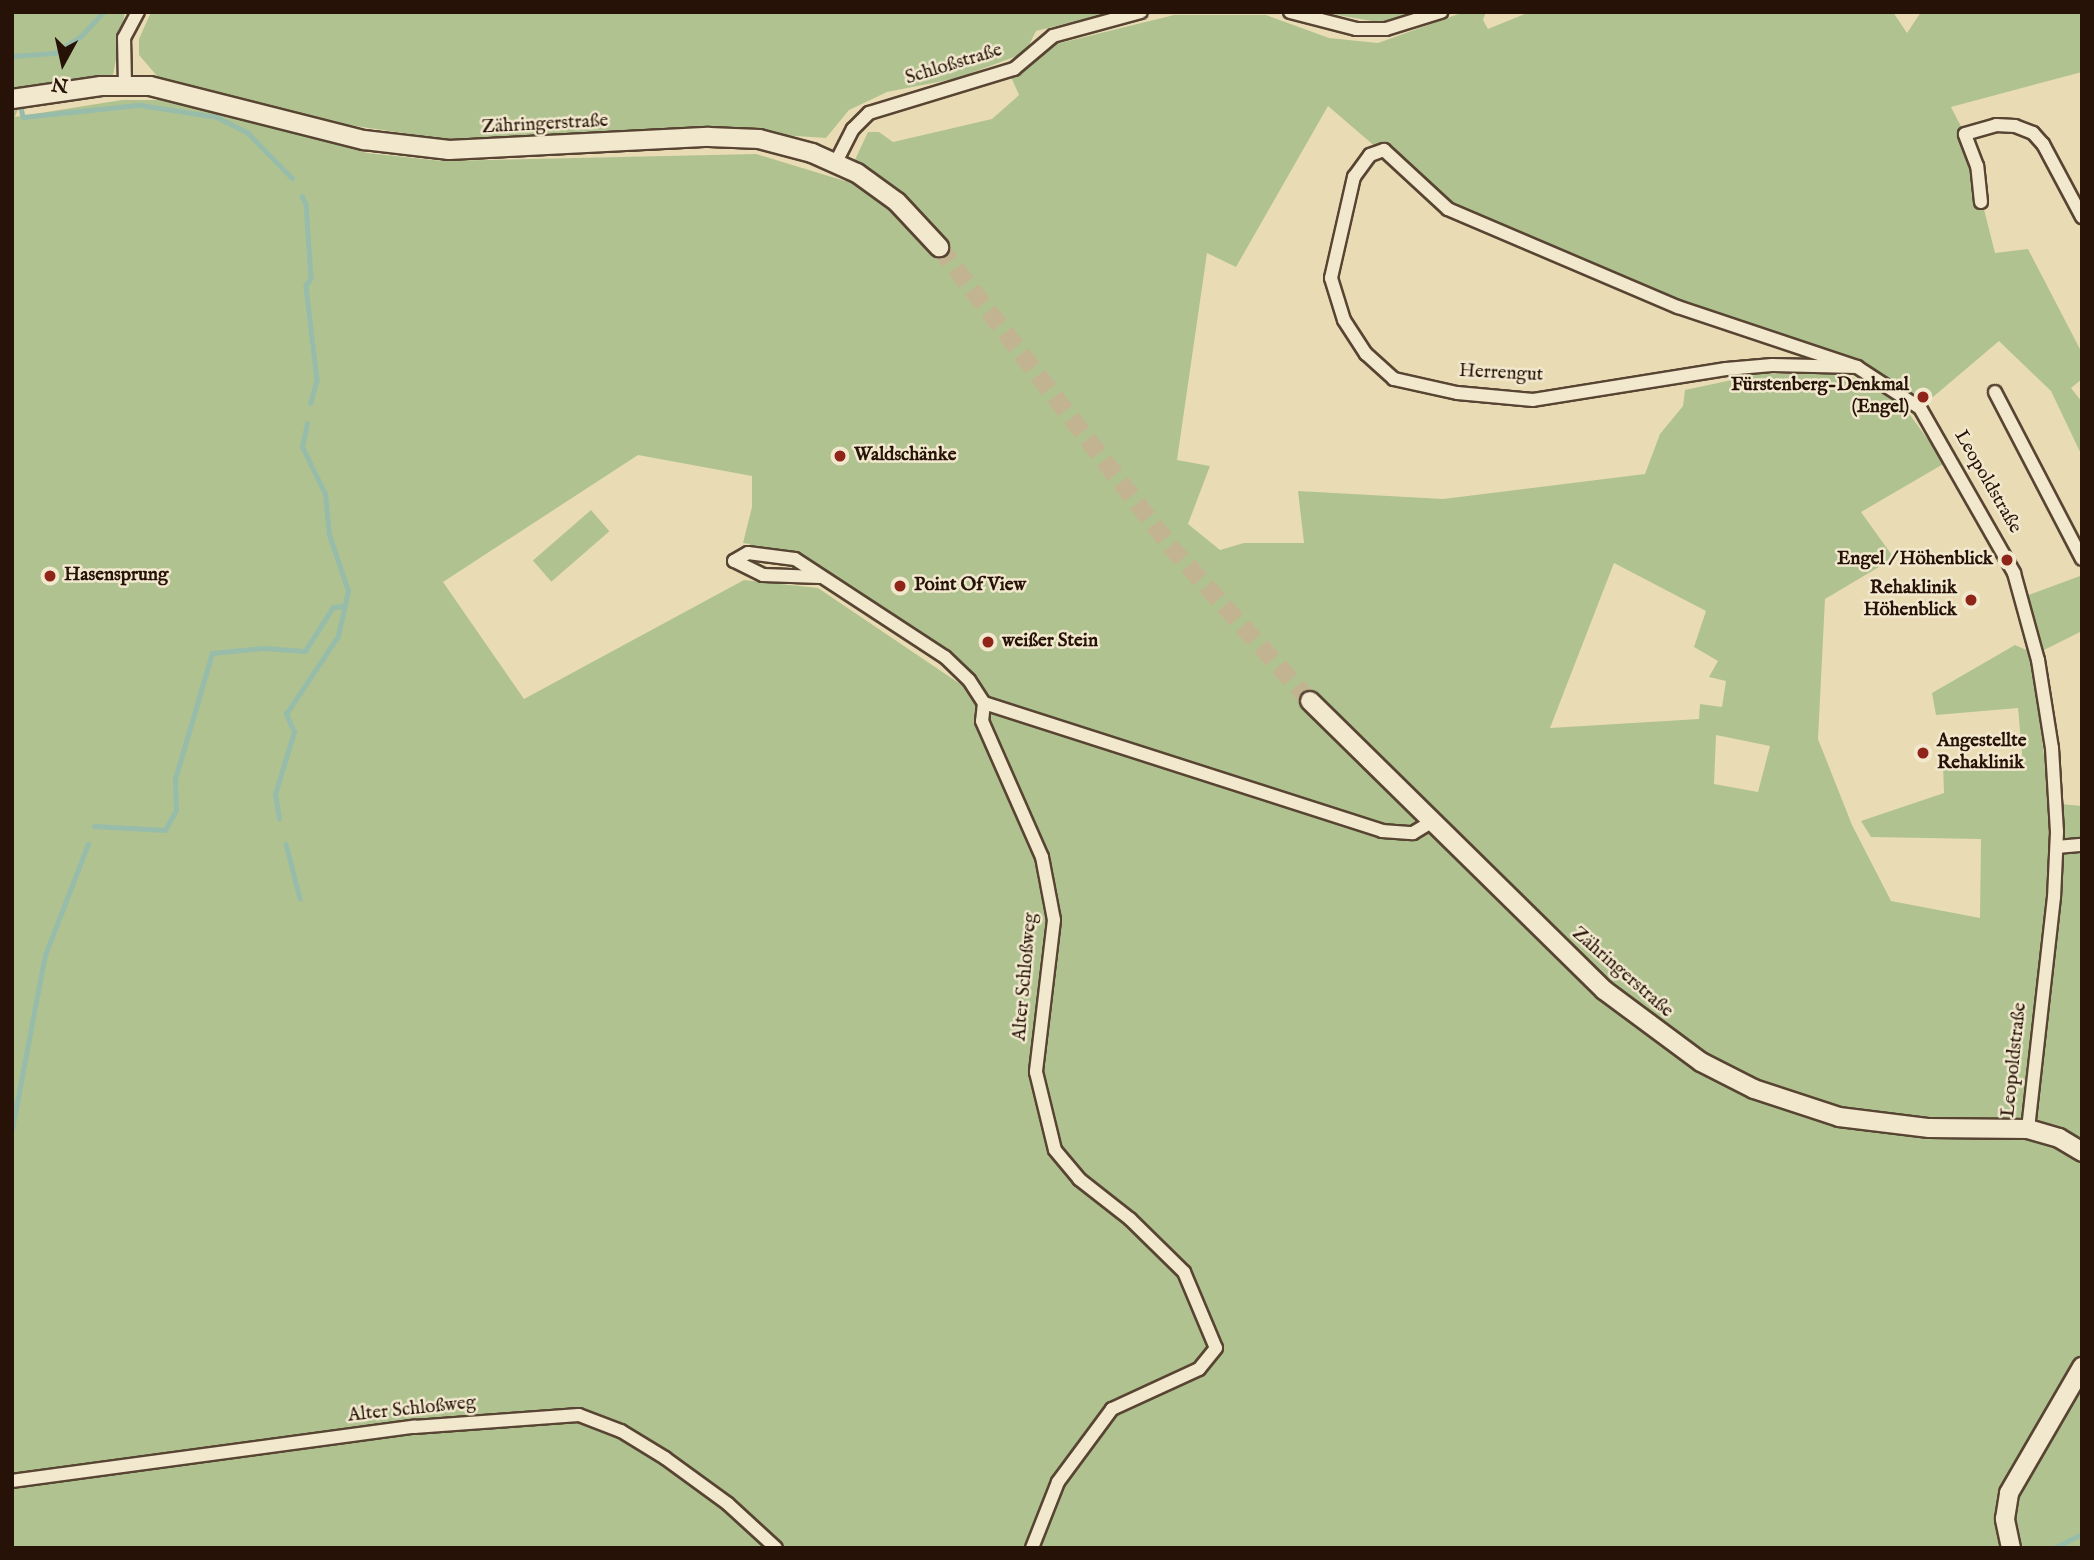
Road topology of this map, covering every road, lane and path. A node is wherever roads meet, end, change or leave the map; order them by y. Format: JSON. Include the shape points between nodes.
{"nodes":[{"id":1,"x":138,"y":12,"type":"edge"},
{"id":2,"x":1141,"y":12,"type":"edge"},
{"id":3,"x":1290,"y":12,"type":"edge"},
{"id":4,"x":1441,"y":12,"type":"edge"},
{"id":5,"x":125,"y":85,"type":"junction"},
{"id":6,"x":12,"y":99,"type":"edge"},
{"id":7,"x":1370,"y":155,"type":"joint"},
{"id":8,"x":836,"y":162,"type":"junction"},
{"id":9,"x":1980,"y":202,"type":"dead end"},
{"id":10,"x":2082,"y":217,"type":"edge"},
{"id":11,"x":939,"y":247,"type":"tunnel mouth"},
{"id":12,"x":1857,"y":367,"type":"junction"},
{"id":13,"x":1995,"y":392,"type":"dead end"},
{"id":14,"x":2082,"y":559,"type":"edge"},
{"id":15,"x":820,"y":577,"type":"junction"},
{"id":16,"x":1310,"y":701,"type":"tunnel mouth"},
{"id":17,"x":984,"y":703,"type":"junction"},
{"id":18,"x":1431,"y":822,"type":"junction"},
{"id":19,"x":2082,"y":845,"type":"edge"},
{"id":20,"x":2057,"y":847,"type":"junction"},
{"id":21,"x":2028,"y":1129,"type":"junction"},
{"id":22,"x":2082,"y":1152,"type":"edge"},
{"id":23,"x":2082,"y":1367,"type":"edge"},
{"id":24,"x":12,"y":1481,"type":"edge"},
{"id":25,"x":776,"y":1548,"type":"edge"},
{"id":26,"x":1032,"y":1548,"type":"edge"},
{"id":27,"x":2011,"y":1548,"type":"edge"}],
"edges":[{"from":1,"to":5,"type":"street","via":[[124,38]]},
{"from":2,"to":8,"type":"street","name":"Schloßstraße","via":[[1053,36],[1014,69],[869,113],[853,129]]},
{"from":3,"to":4,"type":"street","via":[[1356,29],[1386,29]]},
{"from":5,"to":6,"type":"main road","name":"Zähringerstraße"},
{"from":5,"to":8,"type":"main road","name":"Zähringerstraße","via":[[190,93],[364,140],[477,150],[734,137],[786,145]]},
{"from":7,"to":12,"type":"street","name":"Leopoldstraße","via":[[1384,150],[1447,209],[1501,235],[1678,307]]},
{"from":7,"to":12,"type":"street","name":"Herrengut","via":[[1354,177],[1331,278],[1344,320],[1366,354],[1395,379],[1457,393],[1533,400],[1726,369]]},
{"from":8,"to":11,"type":"main road","name":"Zähringerstraße","via":[[897,202]]},
{"from":9,"to":10,"type":"street","via":[[1977,166],[1965,134],[1996,125],[2033,133]]},
{"from":12,"to":20,"type":"street","name":"Leopoldstraße","via":[[1920,408],[2014,573],[2038,660],[2050,735]]},
{"from":13,"to":14,"type":"street"},
{"from":15,"to":15,"type":"street","via":[[794,559],[748,553],[734,561],[763,575]]},
{"from":15,"to":17,"type":"street","via":[[945,657]]},
{"from":16,"to":18,"type":"main road","name":"Zähringerstraße"},
{"from":17,"to":18,"type":"street","via":[[1382,831],[1413,833]]},
{"from":17,"to":26,"type":"street","name":"Alter Schloßweg","via":[[982,721],[1042,858],[1054,920],[1036,1072],[1055,1150],[1079,1179],[1130,1219],[1184,1272],[1216,1348],[1199,1369],[1112,1409],[1058,1482]]},
{"from":18,"to":21,"type":"main road","name":"Zähringerstraße","via":[[1627,1010],[1727,1076],[1811,1109],[1869,1122]]},
{"from":19,"to":20,"type":"street"},
{"from":20,"to":21,"type":"street","name":"Leopoldstraße"},
{"from":21,"to":22,"type":"main road","name":"Leopoldstraße","via":[[2059,1138]]},
{"from":23,"to":27,"type":"main road","via":[[2009,1493],[2005,1519]]},
{"from":24,"to":25,"type":"street","name":"Alter Schloßweg","via":[[414,1427],[579,1415],[621,1431],[666,1458],[728,1504]]}]}
